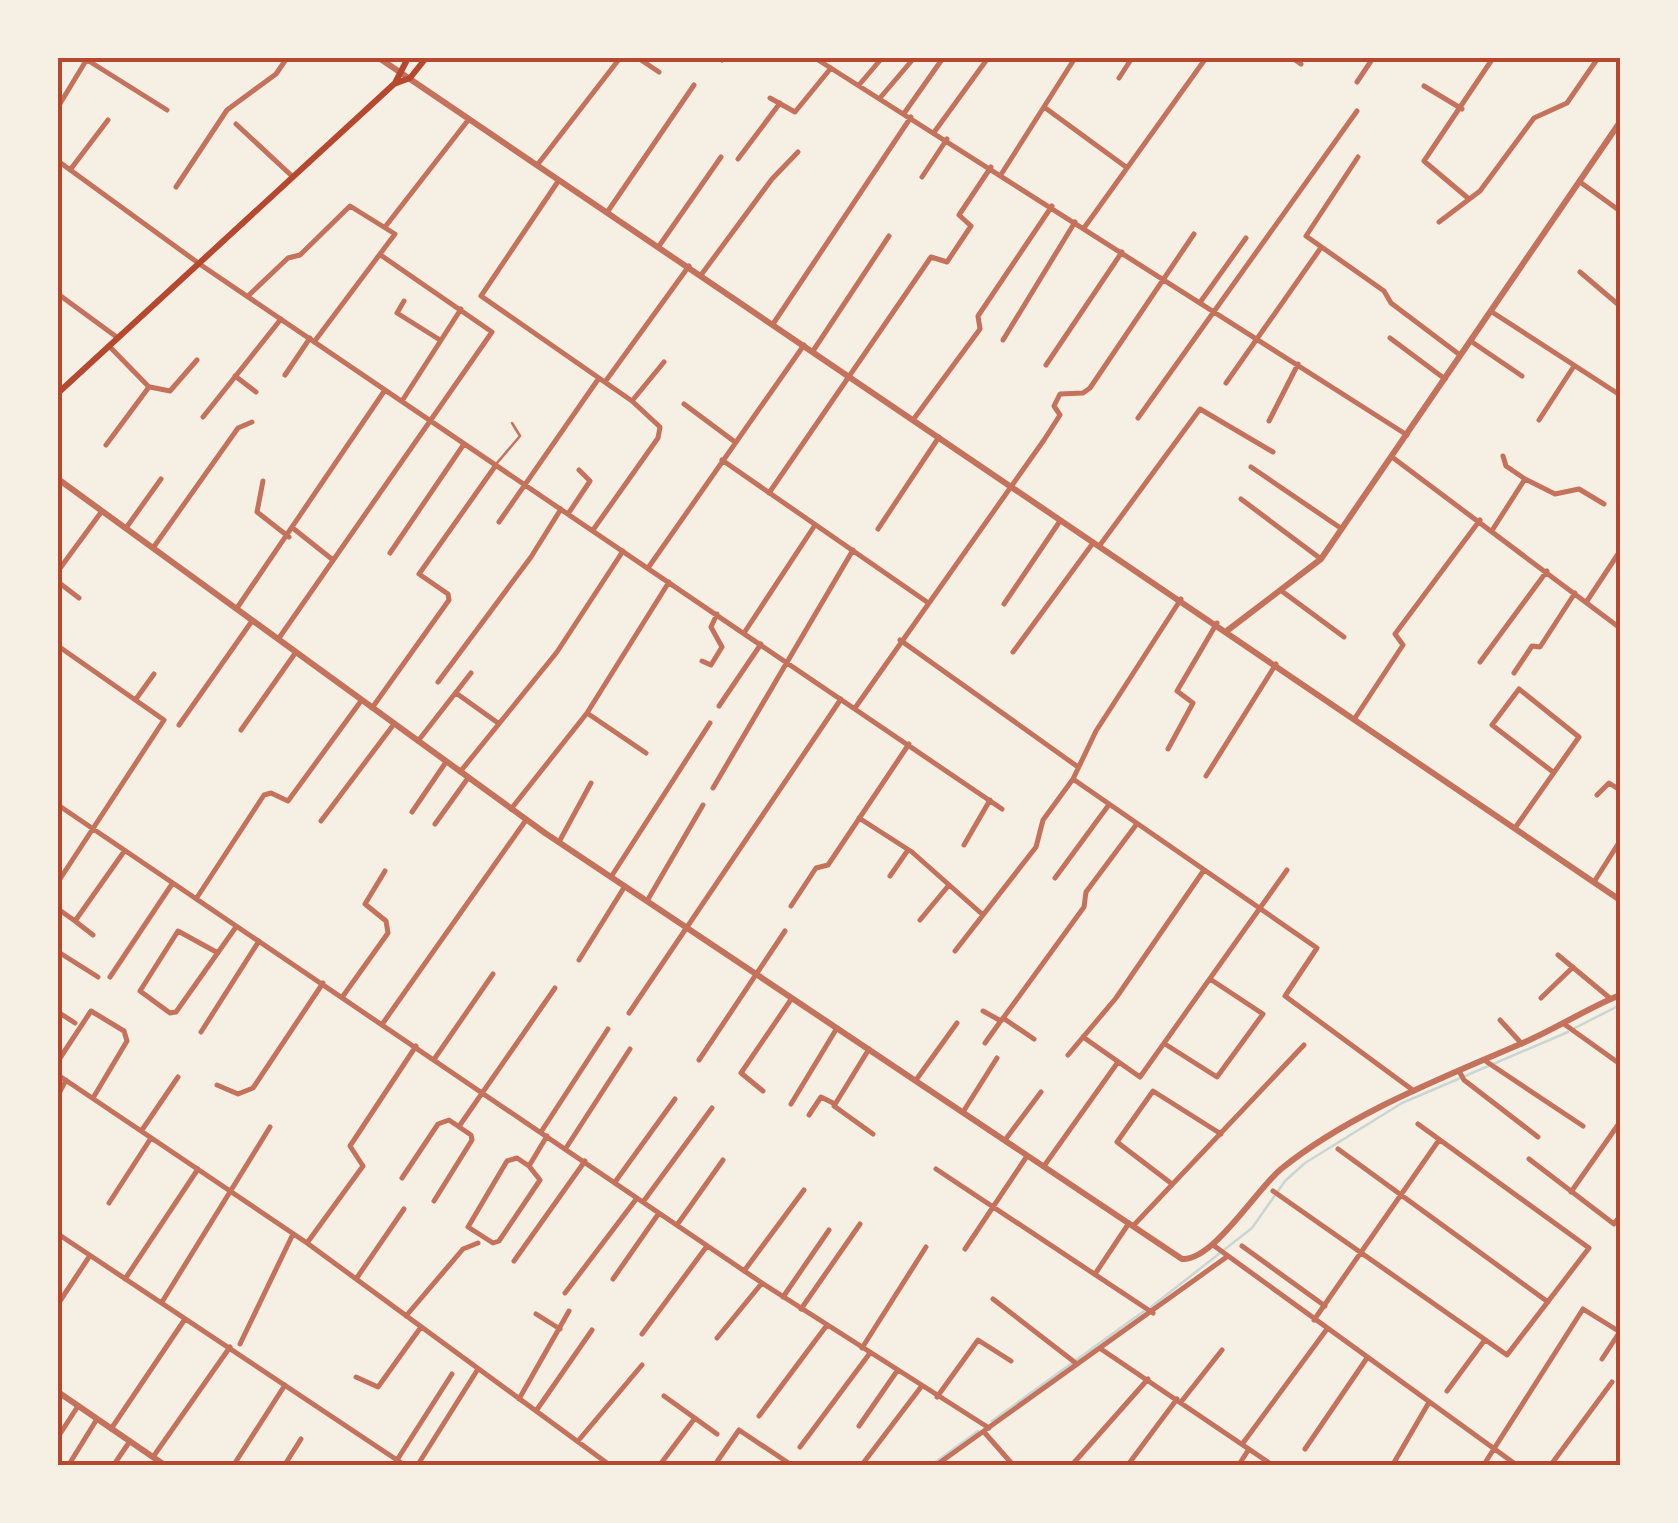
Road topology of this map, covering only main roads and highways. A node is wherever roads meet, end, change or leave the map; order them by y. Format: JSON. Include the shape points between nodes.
{"nodes":[{"id":1,"x":408,"y":58,"type":"edge"},
{"id":2,"x":426,"y":58,"type":"edge"},
{"id":3,"x":394,"y":84,"type":"junction"},
{"id":4,"x":58,"y":392,"type":"edge"}],
"edges":[{"from":1,"to":3,"type":"main road"},
{"from":2,"to":3,"type":"main road","via":[[410,78]]},
{"from":3,"to":4,"type":"main road"}]}
